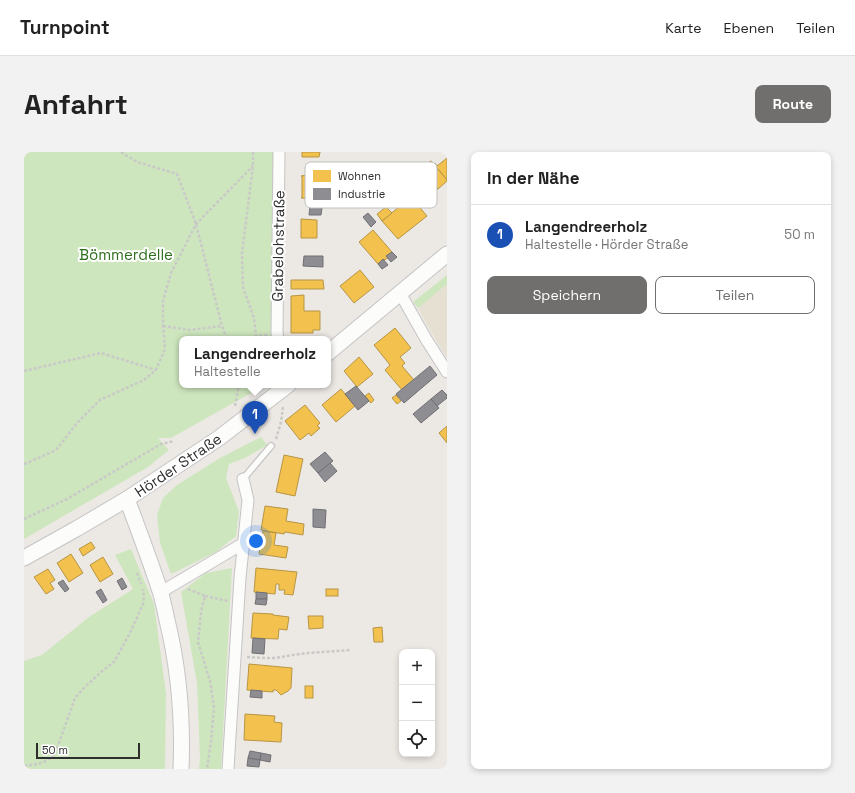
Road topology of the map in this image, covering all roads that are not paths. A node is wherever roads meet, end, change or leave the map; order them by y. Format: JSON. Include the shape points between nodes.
{"nodes":[{"id":1,"x":279,"y":152,"type":"edge"},
{"id":2,"x":447,"y":254,"type":"edge"},
{"id":3,"x":400,"y":293,"type":"junction"},
{"id":4,"x":277,"y":336,"type":"edge"},
{"id":5,"x":331,"y":350,"type":"edge"},
{"id":6,"x":447,"y":372,"type":"edge"},
{"id":7,"x":283,"y":388,"type":"edge"},
{"id":8,"x":272,"y":446,"type":"road end"},
{"id":9,"x":243,"y":478,"type":"joint"},
{"id":10,"x":127,"y":499,"type":"junction"},
{"id":11,"x":244,"y":543,"type":"junction"},
{"id":12,"x":24,"y":558,"type":"edge"},
{"id":13,"x":161,"y":592,"type":"junction"},
{"id":14,"x":181,"y":769,"type":"edge"},
{"id":15,"x":228,"y":769,"type":"edge"}],
"edges":[{"from":1,"to":4,"type":"street","name":"Grabelohstraße"},
{"from":2,"to":3,"type":"main road"},
{"from":3,"to":5,"type":"main road"},
{"from":3,"to":6,"type":"street"},
{"from":7,"to":10,"type":"main road","name":"Hörder Straße","via":[[219,438]]},
{"from":8,"to":9,"type":"lane"},
{"from":9,"to":11,"type":"street","via":[[248,500]]},
{"from":10,"to":12,"type":"main road"},
{"from":10,"to":13,"type":"main road","name":"Hörder Straße"},
{"from":11,"to":13,"type":"street"},
{"from":11,"to":15,"type":"street"},
{"from":13,"to":14,"type":"main road","name":"Hörder Straße","via":[[178,677]]}]}
